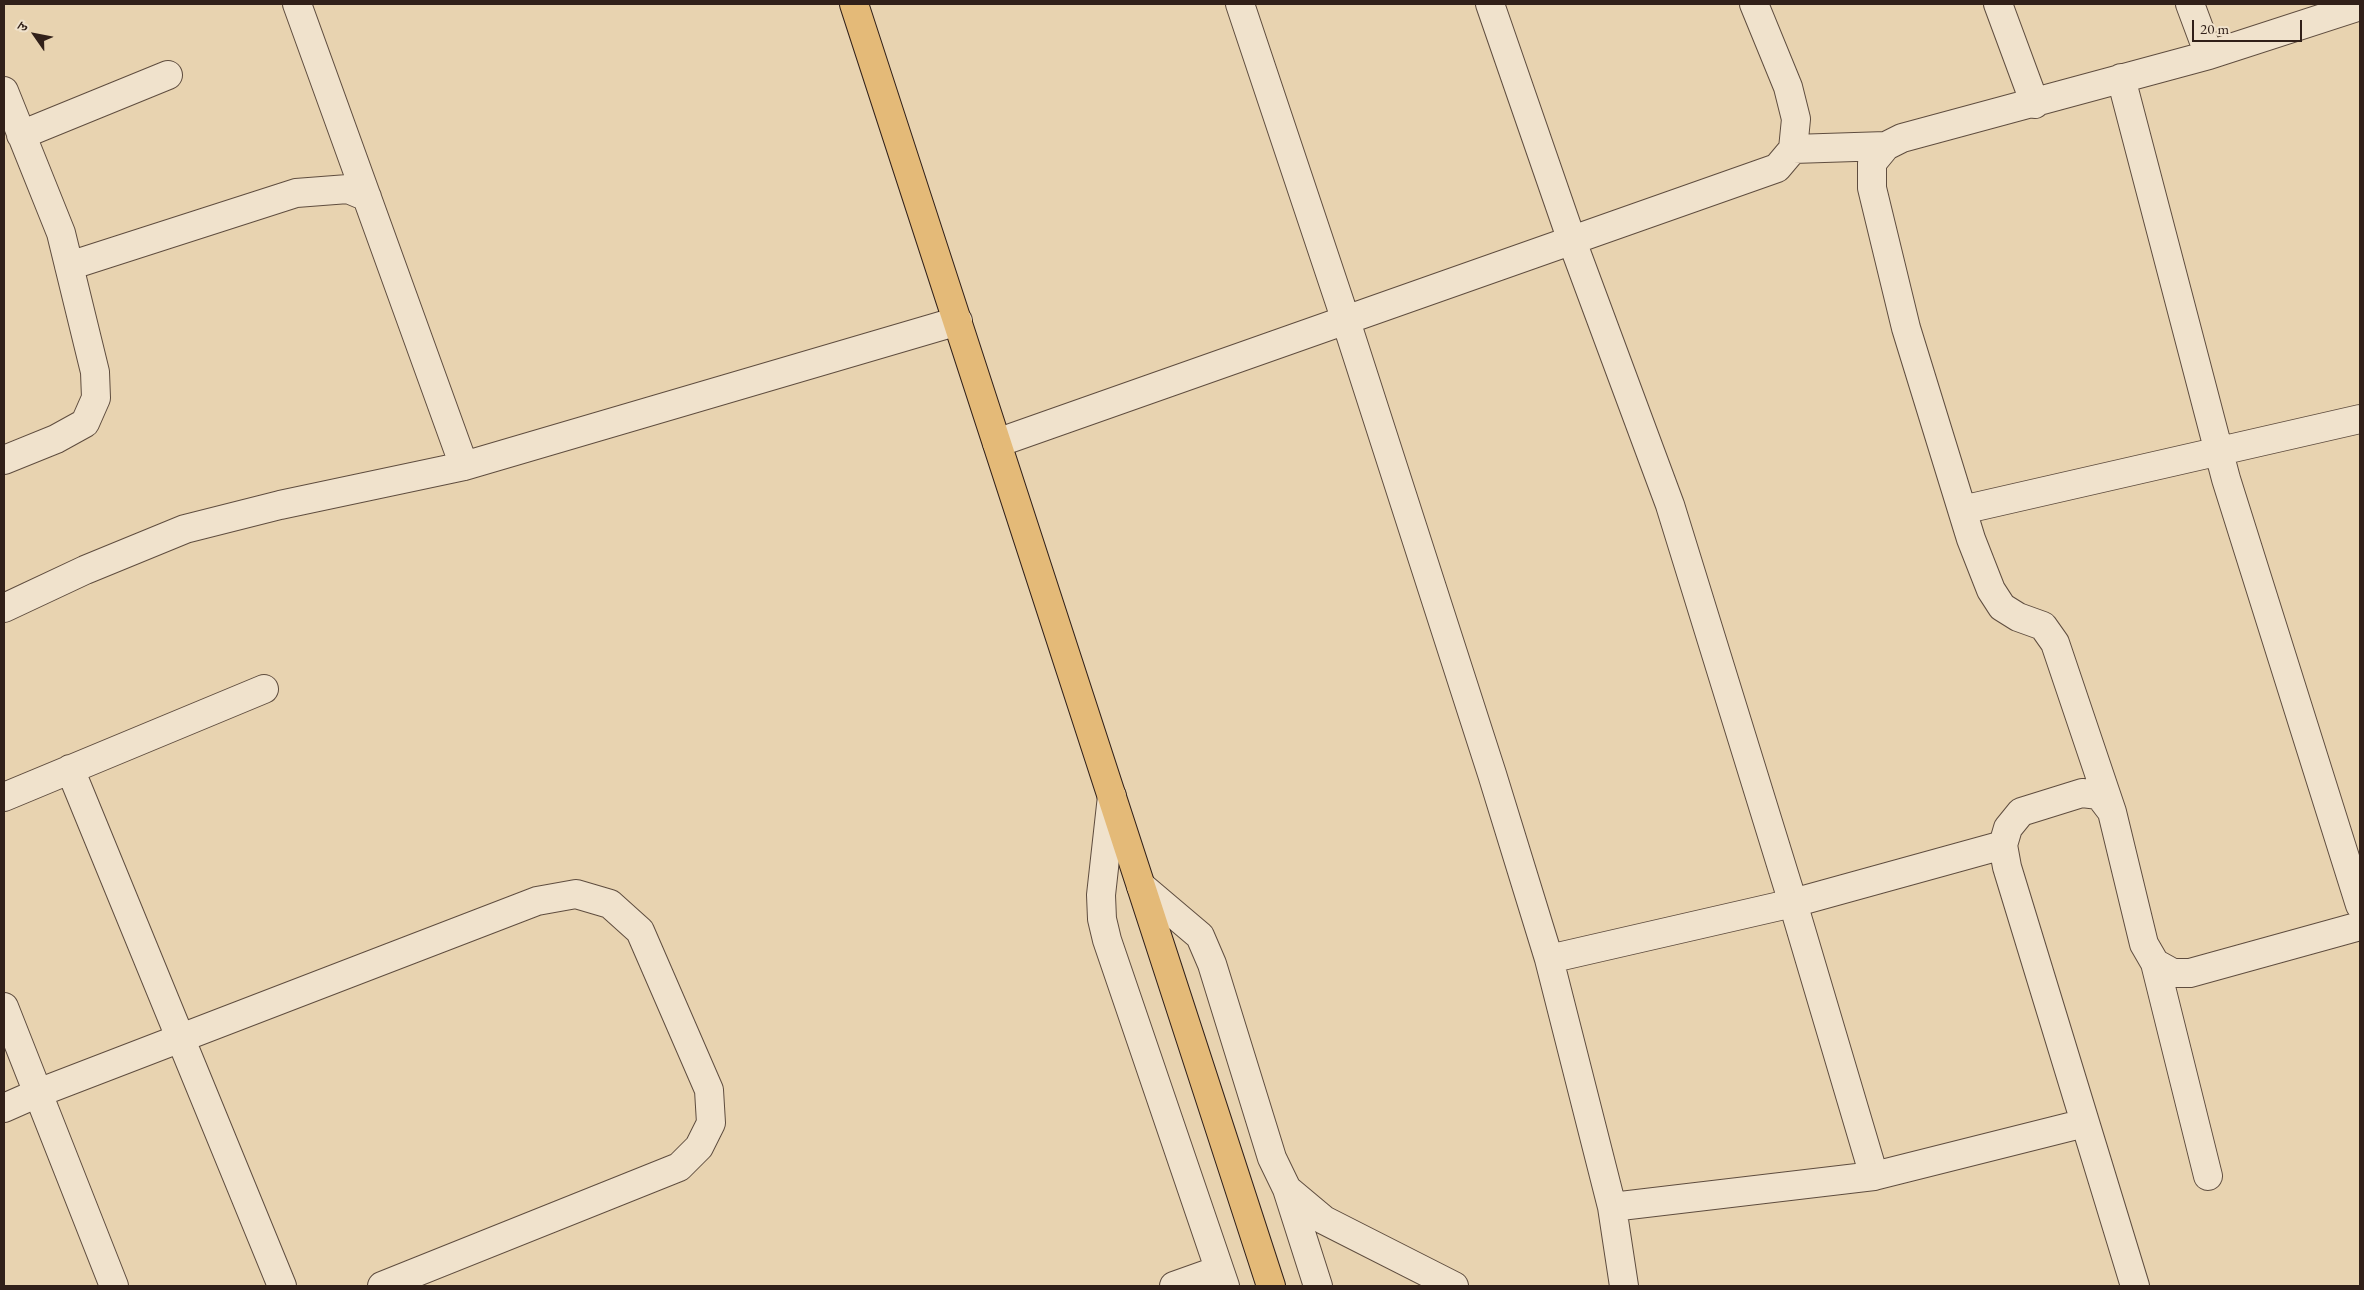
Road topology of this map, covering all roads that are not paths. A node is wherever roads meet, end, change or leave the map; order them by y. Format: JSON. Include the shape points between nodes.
{"nodes":[{"id":1,"x":296,"y":4,"type":"edge"},
{"id":2,"x":854,"y":4,"type":"edge"},
{"id":3,"x":1240,"y":4,"type":"edge"},
{"id":4,"x":1490,"y":4,"type":"edge"},
{"id":5,"x":1754,"y":4,"type":"edge"},
{"id":6,"x":1998,"y":4,"type":"edge"},
{"id":7,"x":2190,"y":4,"type":"edge"},
{"id":8,"x":2360,"y":6,"type":"edge"},
{"id":9,"x":2209,"y":56,"type":"junction"},
{"id":10,"x":168,"y":75,"type":"dead end"},
{"id":11,"x":2121,"y":78,"type":"junction"},
{"id":12,"x":4,"y":91,"type":"edge"},
{"id":13,"x":2035,"y":104,"type":"junction"},
{"id":14,"x":22,"y":135,"type":"junction"},
{"id":15,"x":1886,"y":146,"type":"junction"},
{"id":16,"x":1793,"y":149,"type":"junction"},
{"id":17,"x":367,"y":197,"type":"junction"},
{"id":18,"x":1572,"y":240,"type":"junction"},
{"id":19,"x":69,"y":266,"type":"junction"},
{"id":20,"x":958,"y":321,"type":"junction"},
{"id":21,"x":1346,"y":321,"type":"junction"},
{"id":22,"x":2360,"y":419,"type":"edge"},
{"id":23,"x":997,"y":443,"type":"junction"},
{"id":24,"x":2219,"y":452,"type":"junction"},
{"id":25,"x":4,"y":460,"type":"edge"},
{"id":26,"x":464,"y":466,"type":"junction"},
{"id":27,"x":1962,"y":510,"type":"junction"},
{"id":28,"x":4,"y":608,"type":"edge"},
{"id":29,"x":264,"y":688,"type":"dead end"},
{"id":30,"x":70,"y":769,"type":"junction"},
{"id":31,"x":1112,"y":796,"type":"junction"},
{"id":32,"x":4,"y":797,"type":"edge"},
{"id":33,"x":2112,"y":812,"type":"junction"},
{"id":34,"x":2004,"y":845,"type":"junction"},
{"id":35,"x":1142,"y":886,"type":"junction"},
{"id":36,"x":1793,"y":903,"type":"junction"},
{"id":37,"x":2360,"y":905,"type":"edge"},
{"id":38,"x":2360,"y":926,"type":"edge"},
{"id":39,"x":1549,"y":959,"type":"junction"},
{"id":40,"x":2155,"y":964,"type":"junction"},
{"id":41,"x":4,"y":1007,"type":"edge"},
{"id":42,"x":182,"y":1038,"type":"junction"},
{"id":43,"x":38,"y":1093,"type":"junction"},
{"id":44,"x":4,"y":1108,"type":"edge"},
{"id":45,"x":2085,"y":1123,"type":"junction"},
{"id":46,"x":1874,"y":1176,"type":"junction"},
{"id":47,"x":2208,"y":1176,"type":"dead end"},
{"id":48,"x":1287,"y":1189,"type":"junction"},
{"id":49,"x":1612,"y":1207,"type":"junction"},
{"id":50,"x":1222,"y":1278,"type":"edge"},
{"id":51,"x":114,"y":1286,"type":"edge"},
{"id":52,"x":282,"y":1286,"type":"edge"},
{"id":53,"x":382,"y":1286,"type":"edge"},
{"id":54,"x":1174,"y":1286,"type":"edge"},
{"id":55,"x":1271,"y":1286,"type":"edge"},
{"id":56,"x":1318,"y":1286,"type":"edge"},
{"id":57,"x":1454,"y":1286,"type":"edge"},
{"id":58,"x":1624,"y":1286,"type":"edge"},
{"id":59,"x":2135,"y":1286,"type":"edge"}],
"edges":[{"from":1,"to":17,"type":"street"},
{"from":2,"to":20,"type":"main road"},
{"from":3,"to":21,"type":"street"},
{"from":4,"to":18,"type":"street"},
{"from":5,"to":16,"type":"street","via":[[1788,87],[1796,119]]},
{"from":6,"to":13,"type":"street"},
{"from":7,"to":9,"type":"street"},
{"from":8,"to":9,"type":"street"},
{"from":9,"to":11,"type":"street"},
{"from":10,"to":14,"type":"street"},
{"from":11,"to":13,"type":"street"},
{"from":11,"to":24,"type":"street"},
{"from":12,"to":14,"type":"street"},
{"from":13,"to":15,"type":"street","via":[[1902,138]]},
{"from":14,"to":19,"type":"street","via":[[61,233]]},
{"from":15,"to":16,"type":"street"},
{"from":15,"to":27,"type":"street","via":[[1872,163],[1872,188],[1906,328]]},
{"from":16,"to":18,"type":"street","via":[[1777,168]]},
{"from":17,"to":19,"type":"street","via":[[348,189],[296,194]]},
{"from":17,"to":26,"type":"street"},
{"from":18,"to":21,"type":"street"},
{"from":18,"to":36,"type":"street","via":[[1670,505]]},
{"from":19,"to":25,"type":"street","via":[[95,372],[96,398],[85,423],[56,439]]},
{"from":20,"to":23,"type":"main road"},
{"from":20,"to":26,"type":"street"},
{"from":21,"to":23,"type":"street"},
{"from":21,"to":39,"type":"street"},
{"from":22,"to":24,"type":"street"},
{"from":23,"to":31,"type":"main road"},
{"from":24,"to":27,"type":"street"},
{"from":24,"to":37,"type":"street"},
{"from":26,"to":28,"type":"street","via":[[185,529]]},
{"from":27,"to":33,"type":"street","via":[[1991,590],[2002,607],[2043,626],[2055,643]]},
{"from":29,"to":30,"type":"street"},
{"from":30,"to":32,"type":"street"},
{"from":30,"to":42,"type":"street"},
{"from":31,"to":35,"type":"main road"},
{"from":31,"to":50,"type":"street","via":[[1101,895],[1102,919]]},
{"from":33,"to":34,"type":"street","via":[[2099,795],[2082,793],[2021,812],[2008,828]]},
{"from":33,"to":40,"type":"street","via":[[2144,944]]},
{"from":34,"to":36,"type":"street"},
{"from":34,"to":45,"type":"street","via":[[2007,867]]},
{"from":35,"to":48,"type":"street","via":[[1200,936],[1212,964],[1272,1158]]},
{"from":35,"to":55,"type":"main road"},
{"from":36,"to":39,"type":"street"},
{"from":36,"to":46,"type":"street"},
{"from":38,"to":40,"type":"street","via":[[2190,973],[2173,973]]},
{"from":39,"to":49,"type":"street"},
{"from":40,"to":47,"type":"street"},
{"from":41,"to":43,"type":"street"},
{"from":42,"to":43,"type":"street"},
{"from":42,"to":52,"type":"street"},
{"from":42,"to":53,"type":"street","via":[[537,901],[576,894],[610,904],[640,931],[709,1090],[711,1123],[699,1147],[679,1167]]},
{"from":43,"to":44,"type":"street"},
{"from":43,"to":51,"type":"street"},
{"from":45,"to":46,"type":"street"},
{"from":45,"to":59,"type":"street"},
{"from":46,"to":49,"type":"street"},
{"from":48,"to":56,"type":"street"},
{"from":48,"to":57,"type":"street","via":[[1324,1220]]},
{"from":49,"to":58,"type":"street"},
{"from":50,"to":54,"type":"street"}]}
